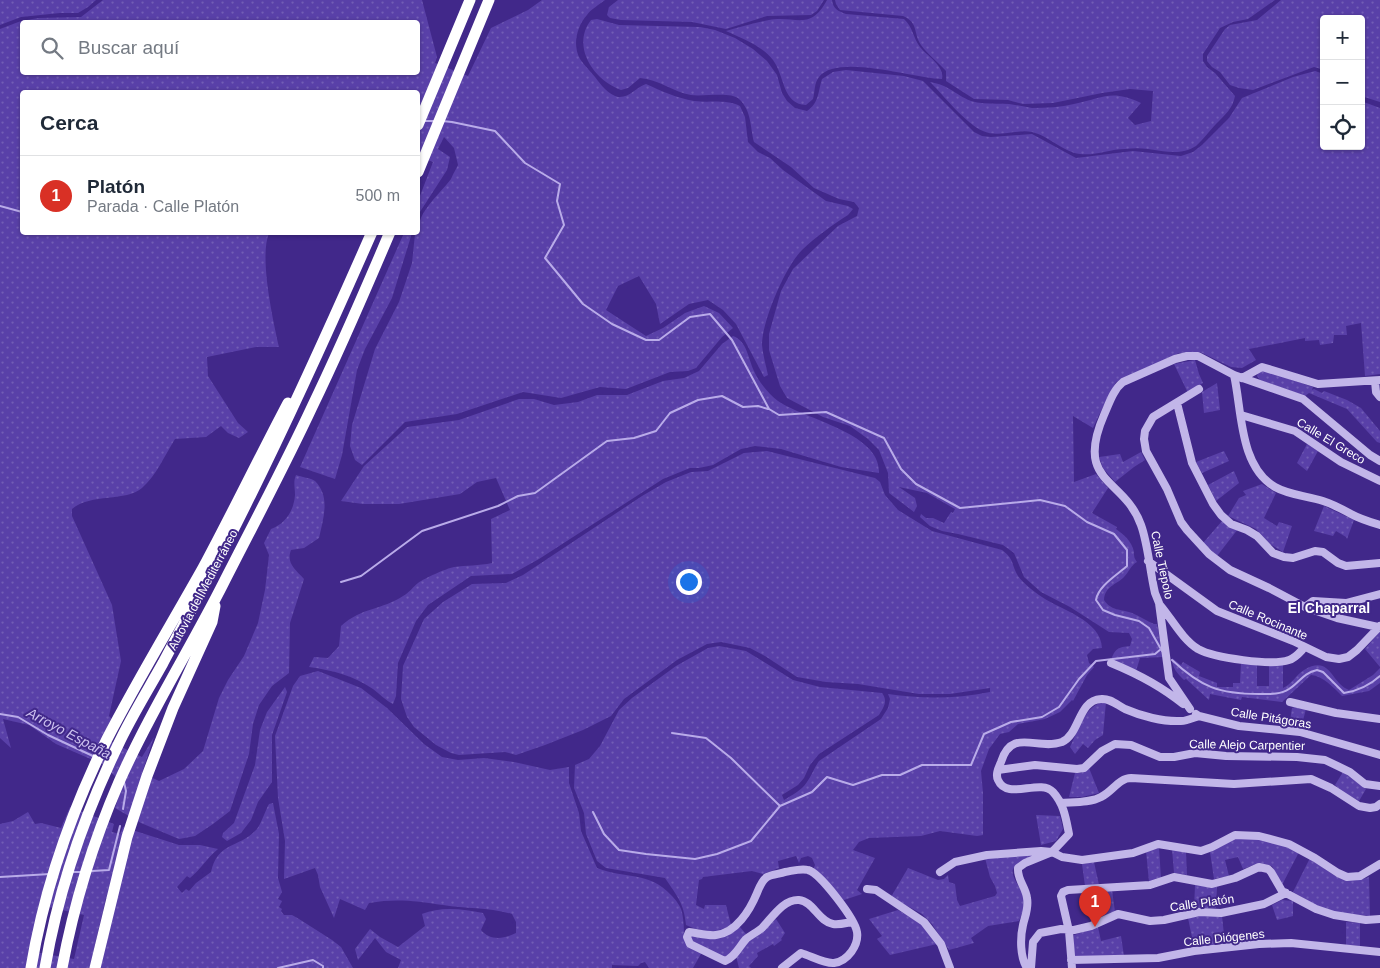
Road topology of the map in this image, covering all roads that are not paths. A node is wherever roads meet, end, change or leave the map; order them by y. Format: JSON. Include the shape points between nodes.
{"nodes":[{"id":1,"x":470,"y":0,"type":"edge"},
{"id":2,"x":489,"y":0,"type":"edge"},
{"id":3,"x":420,"y":120,"type":"edge"},
{"id":4,"x":420,"y":167,"type":"edge"},
{"id":5,"x":371,"y":235,"type":"edge"},
{"id":6,"x":389,"y":235,"type":"edge"},
{"id":7,"x":1238,"y":376,"type":"junction"},
{"id":8,"x":1377,"y":380,"type":"edge"},
{"id":9,"x":1199,"y":389,"type":"dead end"},
{"id":10,"x":1380,"y":397,"type":"edge"},
{"id":11,"x":1177,"y":403,"type":"junction"},
{"id":12,"x":1240,"y":415,"type":"junction"},
{"id":13,"x":1380,"y":461,"type":"edge"},
{"id":14,"x":1380,"y":481,"type":"edge"},
{"id":15,"x":1380,"y":525,"type":"edge"},
{"id":16,"x":1148,"y":561,"type":"junction"},
{"id":17,"x":1380,"y":564,"type":"edge"},
{"id":18,"x":1380,"y":594,"type":"edge"},
{"id":19,"x":217,"y":596,"type":"junction"},
{"id":20,"x":1159,"y":603,"type":"junction"},
{"id":21,"x":1305,"y":607,"type":"junction"},
{"id":22,"x":1379,"y":627,"type":"edge"},
{"id":23,"x":1304,"y":648,"type":"junction"},
{"id":24,"x":1111,"y":663,"type":"dead end"},
{"id":25,"x":1290,"y":702,"type":"dead end"},
{"id":26,"x":1190,"y":709,"type":"junction"},
{"id":27,"x":1199,"y":716,"type":"junction"},
{"id":28,"x":1380,"y":719,"type":"edge"},
{"id":29,"x":113,"y":742,"type":"junction"},
{"id":30,"x":1380,"y":754,"type":"edge"},
{"id":31,"x":998,"y":770,"type":"junction"},
{"id":32,"x":1380,"y":786,"type":"edge"},
{"id":33,"x":1061,"y":803,"type":"junction"},
{"id":34,"x":1380,"y":804,"type":"edge"},
{"id":35,"x":1052,"y":852,"type":"junction"},
{"id":36,"x":1380,"y":864,"type":"edge"},
{"id":37,"x":940,"y":872,"type":"dead end"},
{"id":38,"x":867,"y":889,"type":"dead end"},
{"id":39,"x":1286,"y":893,"type":"junction"},
{"id":40,"x":1380,"y":919,"type":"edge"},
{"id":41,"x":852,"y":922,"type":"junction"},
{"id":42,"x":1069,"y":931,"type":"junction"},
{"id":43,"x":1380,"y":952,"type":"edge"},
{"id":44,"x":63,"y":963,"type":"edge"},
{"id":45,"x":1071,"y":964,"type":"edge"},
{"id":46,"x":31,"y":968,"type":"edge"},
{"id":47,"x":45,"y":968,"type":"edge"},
{"id":48,"x":95,"y":968,"type":"edge"},
{"id":49,"x":782,"y":968,"type":"edge"},
{"id":50,"x":950,"y":968,"type":"edge"},
{"id":51,"x":1029,"y":968,"type":"edge"}],
"edges":[{"from":1,"to":3,"type":"highway"},
{"from":2,"to":4,"type":"highway"},
{"from":5,"to":29,"type":"highway","name":"Autovía del Mediterráneo","via":[[306,381],[223,550]]},
{"from":6,"to":19,"type":"highway","name":"Autovía del Mediterráneo","via":[[313,404]]},
{"from":7,"to":8,"type":"street","via":[[1262,367],[1318,384]]},
{"from":7,"to":12,"type":"street"},
{"from":7,"to":13,"type":"street","name":"Calle Tiepolo","via":[[1303,399]]},
{"from":7,"to":16,"type":"street","name":"Calle Tiepolo","via":[[1203,358],[1187,356],[1123,382],[1116,388],[1098,430],[1096,458],[1102,476],[1135,511],[1142,525]]},
{"from":8,"to":10,"type":"street","via":[[1376,392]]},
{"from":9,"to":11,"type":"street"},
{"from":11,"to":17,"type":"street","via":[[1192,463],[1213,504],[1231,524],[1247,530],[1273,553],[1284,557],[1293,558],[1315,551],[1323,552],[1346,566]]},
{"from":11,"to":21,"type":"street","via":[[1153,418],[1144,439],[1146,451],[1181,522],[1217,562]]},
{"from":12,"to":14,"type":"street","name":"Calle El Greco","via":[[1294,431],[1341,462]]},
{"from":12,"to":15,"type":"street","via":[[1255,466],[1268,482],[1289,493],[1325,502]]},
{"from":16,"to":20,"type":"street","name":"Calle Tiepolo"},
{"from":16,"to":23,"type":"street","name":"Calle Rocinante","via":[[1217,611]]},
{"from":18,"to":21,"type":"street","via":[[1346,603],[1313,601]]},
{"from":19,"to":44,"type":"highway","name":"Autovía del Mediterráneo","via":[[119,782],[92,851]]},
{"from":19,"to":48,"type":"highway","via":[[212,622],[173,708],[127,836]]},
{"from":20,"to":23,"type":"street","via":[[1188,641],[1213,656],[1281,662],[1295,658]]},
{"from":20,"to":26,"type":"street","name":"Calle Tiepolo","via":[[1169,678]]},
{"from":21,"to":22,"type":"street"},
{"from":22,"to":23,"type":"street","name":"Calle Rocinante","via":[[1348,657],[1326,657]]},
{"from":24,"to":26,"type":"street","name":"Calle Pitágoras","via":[[1139,674]]},
{"from":25,"to":28,"type":"street"},
{"from":26,"to":27,"type":"street","name":"Calle Pitágoras"},
{"from":27,"to":30,"type":"street","name":"Calle Pitágoras","via":[[1239,726],[1300,732]]},
{"from":27,"to":31,"type":"street","via":[[1182,721],[1164,720],[1132,712],[1107,699],[1095,700],[1085,708],[1064,741],[1052,744],[1020,742],[1009,746]]},
{"from":29,"to":46,"type":"highway","via":[[75,813],[46,906]]},
{"from":29,"to":47,"type":"highway","name":"Autovía del Mediterráneo","via":[[76,846]]},
{"from":31,"to":32,"type":"street","name":"Calle Alejo Carpentier","via":[[1034,765],[1084,768],[1102,750],[1115,744],[1131,745],[1160,757],[1195,753],[1325,760],[1350,772],[1365,784]]},
{"from":31,"to":33,"type":"street","via":[[998,781],[1005,788],[1020,790],[1042,786],[1052,791]]},
{"from":33,"to":34,"type":"street","via":[[1101,798],[1124,778],[1131,778],[1234,784],[1311,779],[1359,806],[1370,808]]},
{"from":33,"to":35,"type":"street","via":[[1069,834]]},
{"from":35,"to":36,"type":"street","via":[[1082,860],[1133,853],[1158,844],[1201,850],[1235,835],[1258,836],[1289,844],[1347,877],[1360,876]]},
{"from":35,"to":37,"type":"street","via":[[964,859]]},
{"from":35,"to":51,"type":"street","via":[[1018,868],[1028,899],[1022,944],[1024,963]]},
{"from":38,"to":50,"type":"street","via":[[876,890],[924,922],[941,944]]},
{"from":39,"to":40,"type":"street","via":[[1334,915]]},
{"from":39,"to":42,"type":"street","name":"Calle Platón","via":[[1264,904],[1221,913],[1199,912],[1150,921],[1118,914]]},
{"from":39,"to":42,"type":"street","via":[[1279,888],[1268,869],[1259,867],[1212,884],[1174,877],[1150,885],[1068,890],[1061,896]]},
{"from":41,"to":41,"type":"street","via":[[827,922],[807,903],[799,900],[789,902],[725,961],[690,944],[687,937],[690,932],[725,933],[745,915],[766,877],[795,870],[808,870],[816,875]]},
{"from":41,"to":49,"type":"street","via":[[857,938],[849,955],[832,963],[802,953]]},
{"from":42,"to":45,"type":"street"},
{"from":42,"to":51,"type":"street","name":"Calle Platón","via":[[1061,929],[1040,933],[1033,942]]},
{"from":43,"to":45,"type":"street","name":"Calle Diógenes","via":[[1268,944],[1158,958]]}]}
